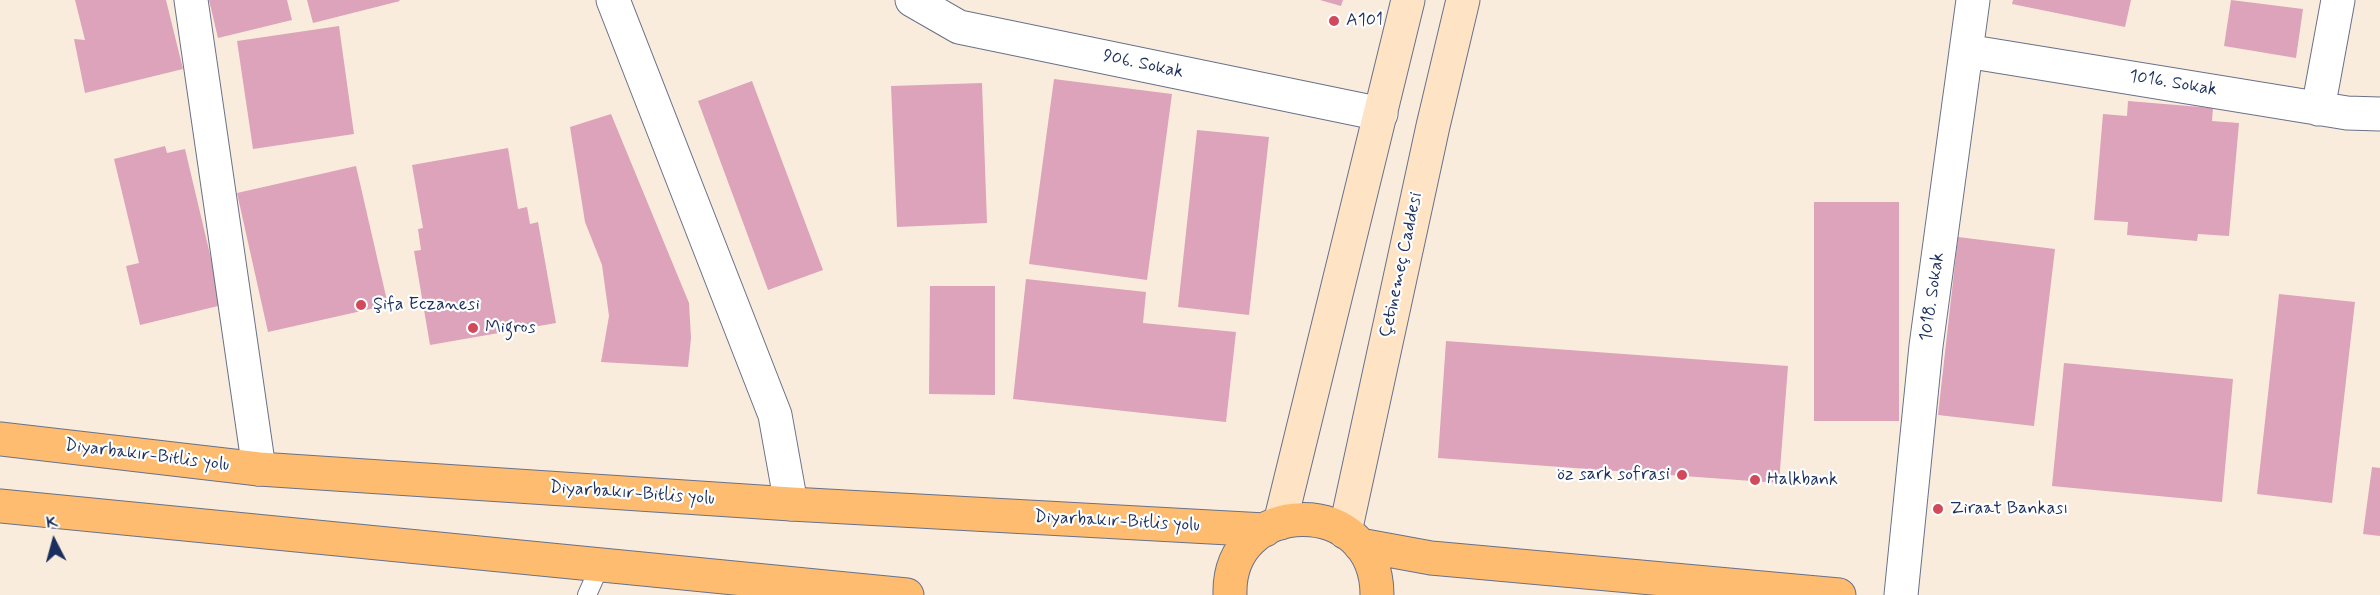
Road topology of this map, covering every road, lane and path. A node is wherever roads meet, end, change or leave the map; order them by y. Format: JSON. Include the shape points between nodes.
{"nodes":[{"id":1,"x":191,"y":0,"type":"edge"},
{"id":2,"x":613,"y":0,"type":"edge"},
{"id":3,"x":912,"y":0,"type":"edge"},
{"id":4,"x":1408,"y":0,"type":"edge"},
{"id":5,"x":1463,"y":0,"type":"edge"},
{"id":6,"x":1973,"y":0,"type":"edge"},
{"id":7,"x":2338,"y":0,"type":"edge"},
{"id":8,"x":1966,"y":51,"type":"junction"},
{"id":9,"x":2318,"y":109,"type":"junction"},
{"id":10,"x":1381,"y":114,"type":"junction"},
{"id":11,"x":2380,"y":114,"type":"edge"},
{"id":12,"x":0,"y":439,"type":"edge"},
{"id":13,"x":259,"y":469,"type":"junction"},
{"id":14,"x":791,"y":504,"type":"junction"},
{"id":15,"x":0,"y":506,"type":"edge"},
{"id":16,"x":1272,"y":527,"type":"junction"},
{"id":17,"x":1352,"y":538,"type":"junction"},
{"id":18,"x":596,"y":563,"type":"junction"},
{"id":19,"x":865,"y":592,"type":"edge"},
{"id":20,"x":587,"y":595,"type":"edge"},
{"id":21,"x":907,"y":595,"type":"edge"},
{"id":22,"x":1230,"y":595,"type":"edge"},
{"id":23,"x":1377,"y":595,"type":"edge"},
{"id":24,"x":1839,"y":595,"type":"edge"},
{"id":25,"x":1901,"y":595,"type":"edge"}],
"edges":[{"from":1,"to":13,"type":"street"},
{"from":2,"to":14,"type":"street","via":[[775,415]]},
{"from":3,"to":10,"type":"street","name":"906. Sokak","via":[[959,27]]},
{"from":4,"to":10,"type":"main road"},
{"from":5,"to":17,"type":"main road","name":"Çetinemeç Caddesi","via":[[1432,126]]},
{"from":6,"to":8,"type":"street","name":"1018. Sokak"},
{"from":7,"to":9,"type":"street"},
{"from":8,"to":9,"type":"street","name":"1016. Sokak"},
{"from":8,"to":25,"type":"street","name":"1018. Sokak","via":[[1926,346]]},
{"from":9,"to":11,"type":"street","name":"1016. Sokak"},
{"from":10,"to":16,"type":"main road"},
{"from":12,"to":13,"type":"highway","name":"Diyarbakır-Bitlis yolu"},
{"from":13,"to":14,"type":"highway","name":"Diyarbakır-Bitlis yolu"},
{"from":14,"to":16,"type":"highway","name":"Diyarbakır-Bitlis yolu"},
{"from":15,"to":18,"type":"highway"},
{"from":16,"to":17,"type":"highway","name":"Diyarbakır-Bitlis yolu","via":[[1292,519],[1315,519]]},
{"from":16,"to":22,"type":"highway","via":[[1250,540],[1237,560]]},
{"from":17,"to":23,"type":"highway","via":[[1370,560]]},
{"from":17,"to":24,"type":"highway","via":[[1431,558]]},
{"from":18,"to":19,"type":"highway"},
{"from":18,"to":20,"type":"lane","via":[[595,578]]},
{"from":19,"to":21,"type":"highway"}]}
